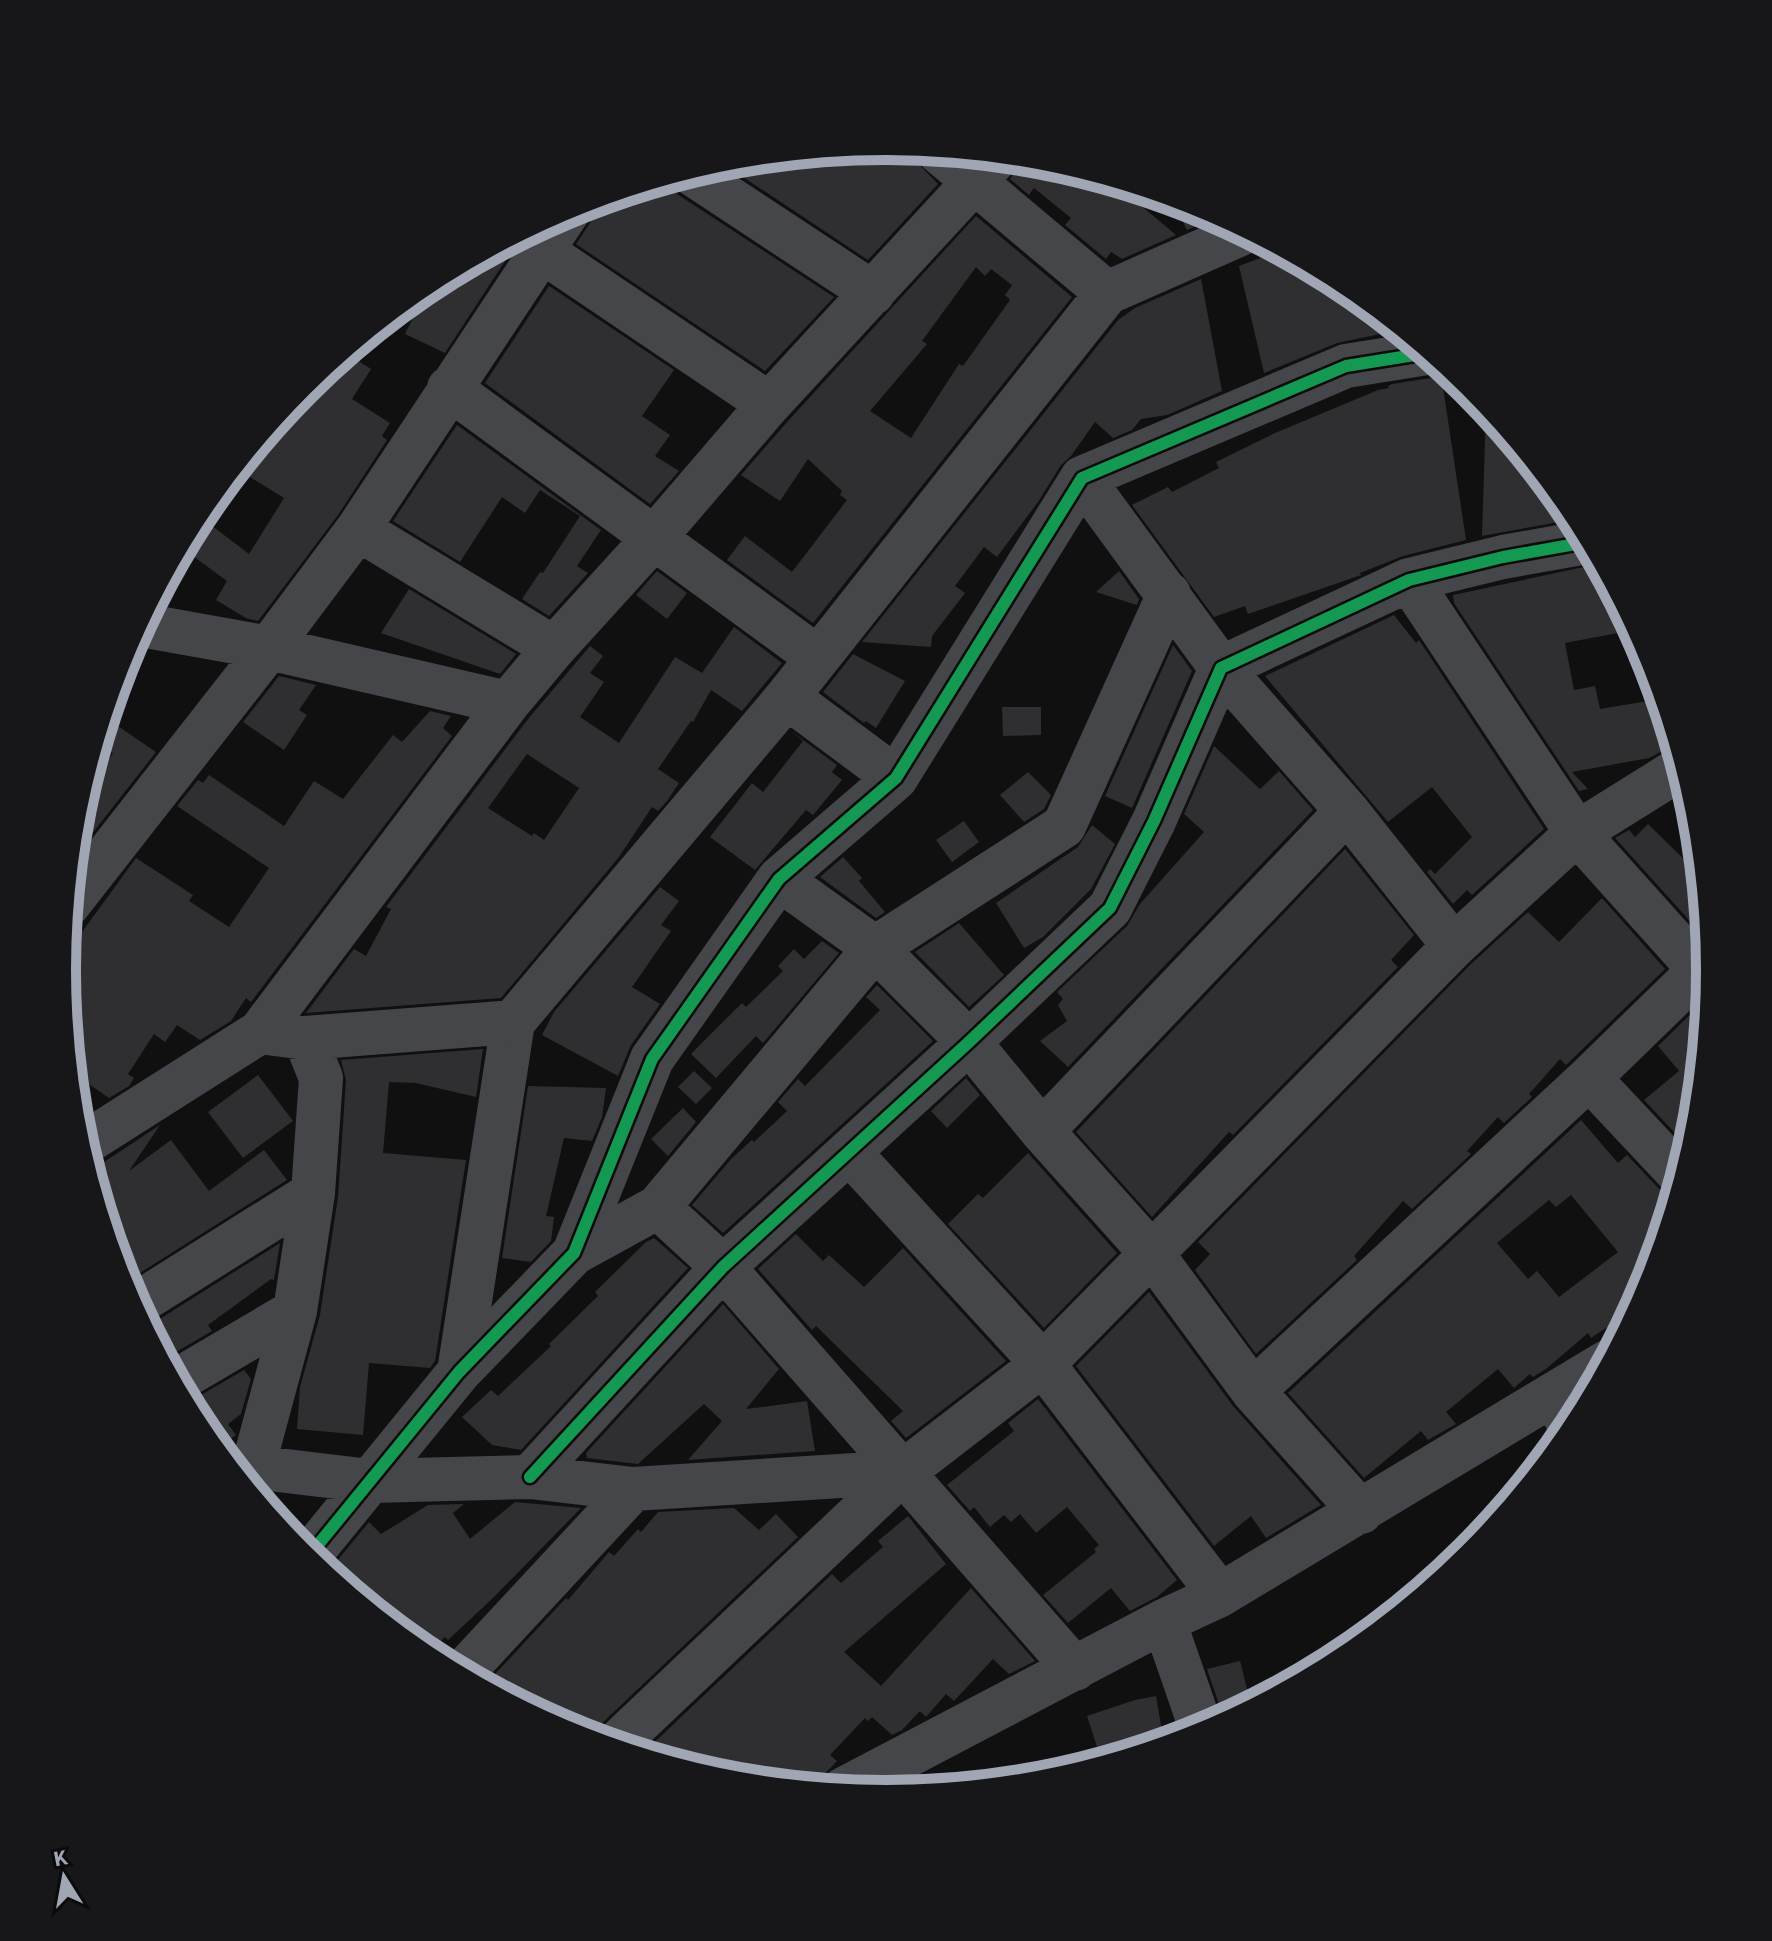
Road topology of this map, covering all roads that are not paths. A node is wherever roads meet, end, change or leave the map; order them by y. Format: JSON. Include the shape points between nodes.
{"nodes":[{"id":1,"x":986,"y":170,"type":"edge"},
{"id":2,"x":704,"y":182,"type":"edge"},
{"id":3,"x":555,"y":232,"type":"edge"},
{"id":4,"x":1231,"y":238,"type":"edge"},
{"id":5,"x":542,"y":251,"type":"junction"},
{"id":6,"x":873,"y":293,"type":"junction"},
{"id":7,"x":1107,"y":293,"type":"junction"},
{"id":8,"x":1412,"y":355,"type":"edge"},
{"id":9,"x":449,"y":388,"type":"junction"},
{"id":10,"x":769,"y":404,"type":"junction"},
{"id":11,"x":1082,"y":478,"type":"junction"},
{"id":12,"x":358,"y":529,"type":"junction"},
{"id":13,"x":654,"y":538,"type":"junction"},
{"id":14,"x":1574,"y":544,"type":"edge"},
{"id":15,"x":1409,"y":580,"type":"junction"},
{"id":16,"x":1169,"y":594,"type":"junction"},
{"id":17,"x":153,"y":627,"type":"edge"},
{"id":18,"x":269,"y":648,"type":"junction"},
{"id":19,"x":554,"y":648,"type":"junction"},
{"id":20,"x":817,"y":657,"type":"junction"},
{"id":21,"x":1221,"y":668,"type":"junction"},
{"id":22,"x":787,"y":697,"type":"junction"},
{"id":23,"x":508,"y":703,"type":"junction"},
{"id":24,"x":1671,"y":774,"type":"edge"},
{"id":25,"x":896,"y":778,"type":"junction"},
{"id":26,"x":1347,"y":811,"type":"junction"},
{"id":27,"x":1577,"y":833,"type":"junction"},
{"id":28,"x":779,"y":879,"type":"junction"},
{"id":29,"x":81,"y":889,"type":"edge"},
{"id":30,"x":1454,"y":946,"type":"junction"},
{"id":31,"x":875,"y":948,"type":"junction"},
{"id":32,"x":1696,"y":964,"type":"edge"},
{"id":33,"x":1696,"y":982,"type":"edge"},
{"id":34,"x":513,"y":1022,"type":"junction"},
{"id":35,"x":260,"y":1032,"type":"junction"},
{"id":36,"x":305,"y":1038,"type":"junction"},
{"id":37,"x":969,"y":1042,"type":"junction"},
{"id":38,"x":1589,"y":1078,"type":"junction"},
{"id":39,"x":1042,"y":1131,"type":"junction"},
{"id":40,"x":94,"y":1137,"type":"edge"},
{"id":41,"x":849,"y":1152,"type":"junction"},
{"id":42,"x":1671,"y":1166,"type":"edge"},
{"id":43,"x":313,"y":1193,"type":"junction"},
{"id":44,"x":658,"y":1207,"type":"junction"},
{"id":45,"x":574,"y":1253,"type":"junction"},
{"id":46,"x":1153,"y":1255,"type":"junction"},
{"id":47,"x":723,"y":1267,"type":"junction"},
{"id":48,"x":146,"y":1298,"type":"edge"},
{"id":49,"x":295,"y":1311,"type":"junction"},
{"id":50,"x":1043,"y":1364,"type":"junction"},
{"id":51,"x":459,"y":1372,"type":"junction"},
{"id":52,"x":185,"y":1376,"type":"edge"},
{"id":53,"x":1253,"y":1391,"type":"junction"},
{"id":54,"x":1564,"y":1411,"type":"edge"},
{"id":55,"x":247,"y":1469,"type":"edge"},
{"id":56,"x":249,"y":1471,"type":"edge"},
{"id":57,"x":903,"y":1472,"type":"junction"},
{"id":58,"x":530,"y":1477,"type":"junction"},
{"id":59,"x":370,"y":1481,"type":"junction"},
{"id":60,"x":633,"y":1489,"type":"junction"},
{"id":61,"x":1361,"y":1512,"type":"junction"},
{"id":62,"x":317,"y":1546,"type":"edge"},
{"id":63,"x":1220,"y":1595,"type":"junction"},
{"id":64,"x":1164,"y":1621,"type":"junction"},
{"id":65,"x":470,"y":1665,"type":"edge"},
{"id":66,"x":1075,"y":1669,"type":"junction"},
{"id":67,"x":1198,"y":1718,"type":"edge"},
{"id":68,"x":623,"y":1737,"type":"edge"},
{"id":69,"x":862,"y":1780,"type":"edge"}],
"edges":[{"from":1,"to":6,"type":"street"},
{"from":1,"to":7,"type":"street"},
{"from":2,"to":6,"type":"street"},
{"from":3,"to":5,"type":"street"},
{"from":4,"to":7,"type":"street"},
{"from":5,"to":9,"type":"street"},
{"from":5,"to":10,"type":"street"},
{"from":6,"to":10,"type":"street"},
{"from":7,"to":20,"type":"street"},
{"from":8,"to":11,"type":"street","via":[[1346,366]]},
{"from":9,"to":12,"type":"street"},
{"from":9,"to":13,"type":"street"},
{"from":10,"to":13,"type":"street"},
{"from":11,"to":16,"type":"street"},
{"from":11,"to":25,"type":"street"},
{"from":12,"to":18,"type":"street"},
{"from":12,"to":19,"type":"street"},
{"from":13,"to":19,"type":"street"},
{"from":13,"to":20,"type":"street"},
{"from":14,"to":15,"type":"street"},
{"from":15,"to":21,"type":"street"},
{"from":15,"to":27,"type":"street"},
{"from":16,"to":21,"type":"street"},
{"from":16,"to":31,"type":"street","via":[[1064,826]]},
{"from":17,"to":18,"type":"street"},
{"from":18,"to":23,"type":"street"},
{"from":18,"to":29,"type":"street"},
{"from":19,"to":23,"type":"street"},
{"from":20,"to":22,"type":"street"},
{"from":21,"to":26,"type":"street"},
{"from":21,"to":37,"type":"street","via":[[1110,908]]},
{"from":22,"to":25,"type":"street"},
{"from":22,"to":34,"type":"street"},
{"from":23,"to":35,"type":"street"},
{"from":24,"to":27,"type":"street"},
{"from":25,"to":28,"type":"street"},
{"from":26,"to":30,"type":"street"},
{"from":26,"to":39,"type":"street"},
{"from":27,"to":30,"type":"street"},
{"from":27,"to":32,"type":"street"},
{"from":28,"to":31,"type":"street"},
{"from":28,"to":45,"type":"street","via":[[652,1059]]},
{"from":30,"to":46,"type":"street"},
{"from":31,"to":37,"type":"street"},
{"from":31,"to":44,"type":"street"},
{"from":33,"to":38,"type":"street"},
{"from":34,"to":36,"type":"street"},
{"from":34,"to":51,"type":"street"},
{"from":35,"to":36,"type":"street"},
{"from":35,"to":40,"type":"street"},
{"from":36,"to":43,"type":"street","via":[[321,1078]]},
{"from":37,"to":39,"type":"street"},
{"from":37,"to":41,"type":"street"},
{"from":38,"to":42,"type":"street"},
{"from":38,"to":53,"type":"street"},
{"from":39,"to":46,"type":"street"},
{"from":41,"to":47,"type":"street"},
{"from":41,"to":50,"type":"street"},
{"from":43,"to":48,"type":"street"},
{"from":43,"to":49,"type":"street"},
{"from":44,"to":45,"type":"street"},
{"from":44,"to":47,"type":"street"},
{"from":45,"to":51,"type":"street"},
{"from":46,"to":50,"type":"street"},
{"from":46,"to":53,"type":"street"},
{"from":47,"to":57,"type":"street"},
{"from":47,"to":58,"type":"street"},
{"from":49,"to":52,"type":"street"},
{"from":49,"to":55,"type":"street"},
{"from":50,"to":57,"type":"street"},
{"from":50,"to":63,"type":"street"},
{"from":51,"to":59,"type":"street"},
{"from":53,"to":61,"type":"street"},
{"from":54,"to":61,"type":"street"},
{"from":56,"to":59,"type":"street"},
{"from":57,"to":60,"type":"street"},
{"from":57,"to":66,"type":"street"},
{"from":57,"to":68,"type":"street"},
{"from":58,"to":59,"type":"street"},
{"from":58,"to":60,"type":"street"},
{"from":59,"to":62,"type":"street"},
{"from":60,"to":65,"type":"street"},
{"from":61,"to":63,"type":"street"},
{"from":63,"to":64,"type":"street"},
{"from":64,"to":66,"type":"street"},
{"from":64,"to":67,"type":"street"},
{"from":66,"to":69,"type":"street"}]}
